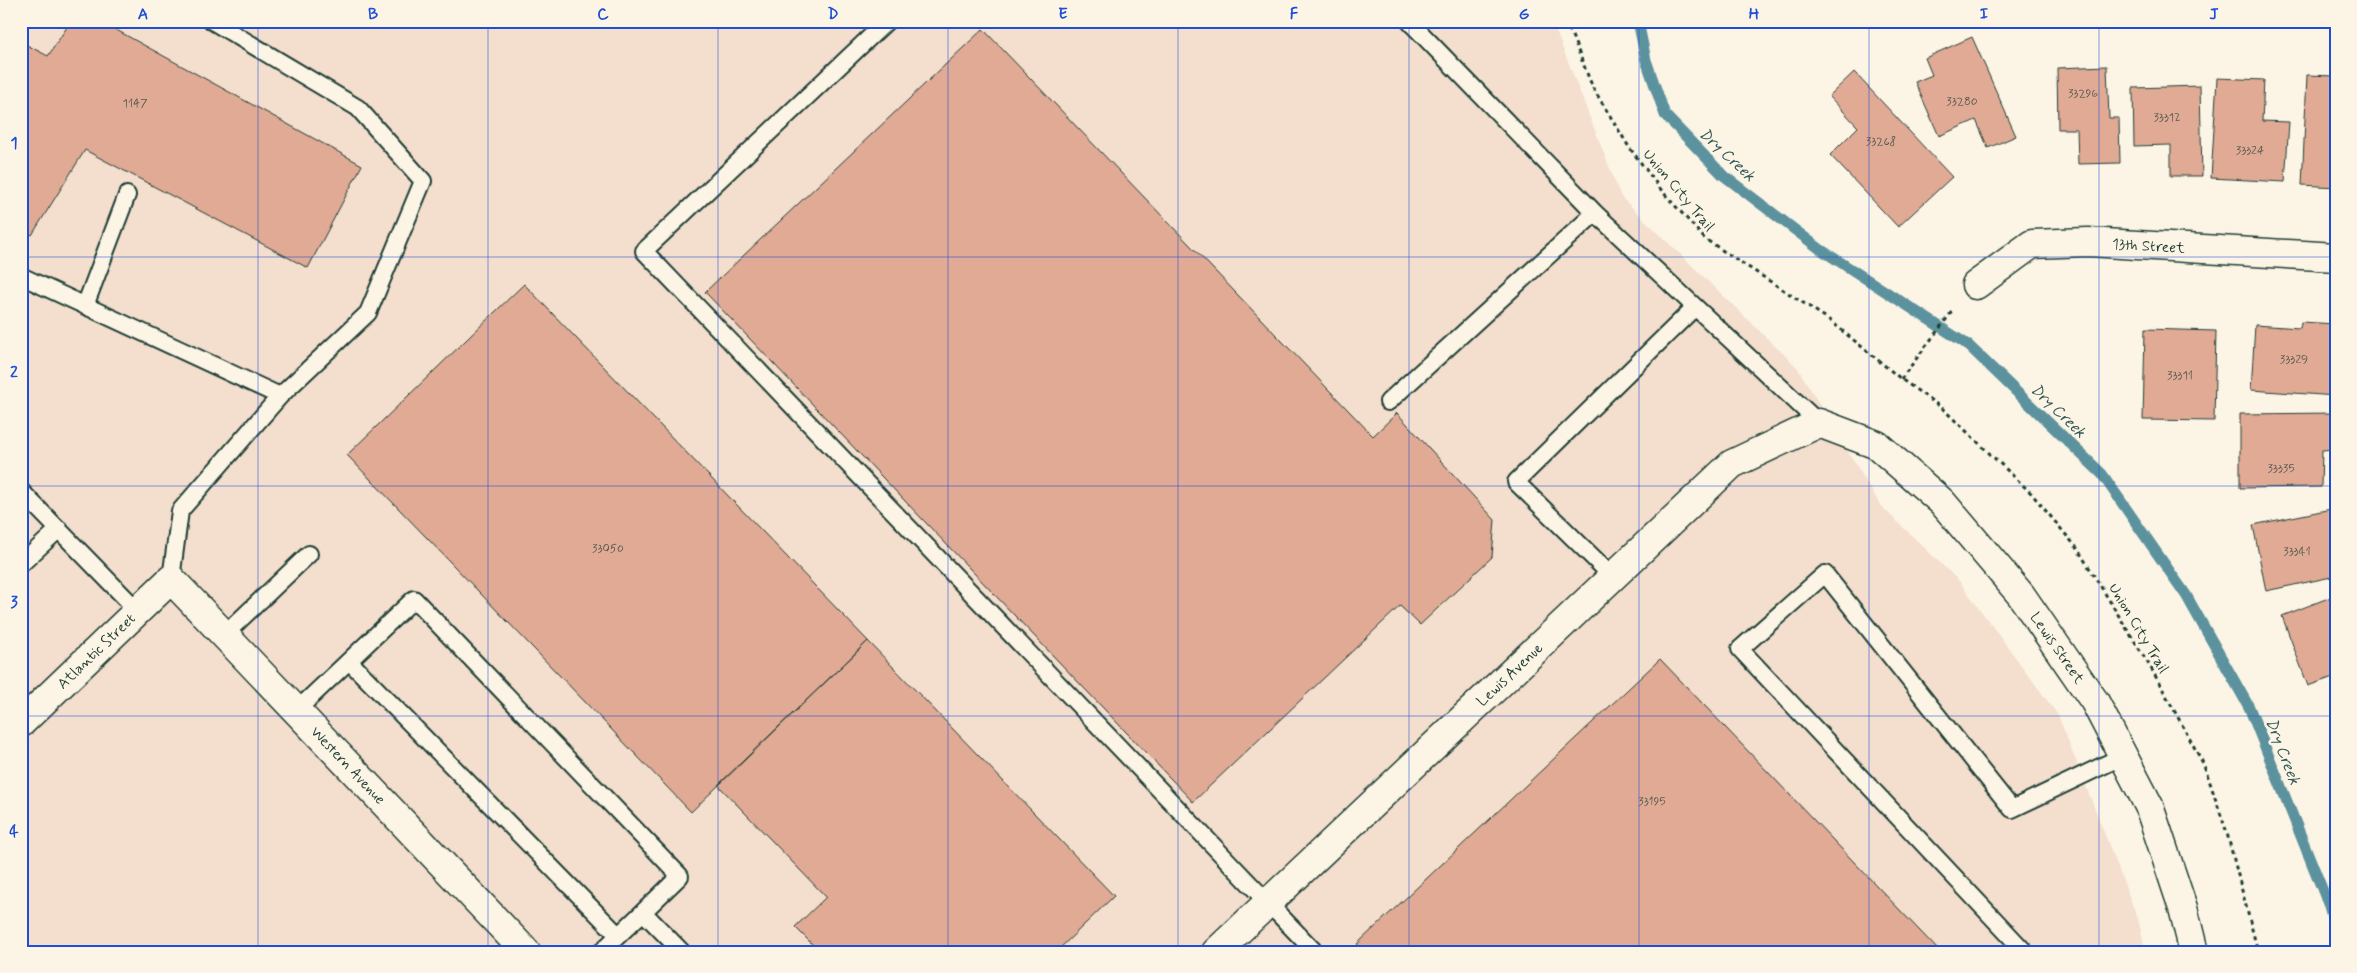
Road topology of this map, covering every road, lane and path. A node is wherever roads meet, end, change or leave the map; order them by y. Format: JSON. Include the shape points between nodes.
{"nodes":[{"id":1,"x":212,"y":21,"type":"edge"},
{"id":2,"x":887,"y":21,"type":"edge"},
{"id":3,"x":1409,"y":21,"type":"edge"},
{"id":4,"x":1566,"y":21,"type":"edge"},
{"id":5,"x":127,"y":195,"type":"dead end"},
{"id":6,"x":1595,"y":213,"type":"junction"},
{"id":7,"x":2336,"y":257,"type":"edge"},
{"id":8,"x":21,"y":276,"type":"edge"},
{"id":9,"x":1976,"y":285,"type":"dead end"},
{"id":10,"x":1957,"y":305,"type":"dead end"},
{"id":11,"x":85,"y":306,"type":"junction"},
{"id":12,"x":1695,"y":307,"type":"junction"},
{"id":13,"x":1901,"y":379,"type":"junction"},
{"id":14,"x":280,"y":396,"type":"junction"},
{"id":15,"x":1388,"y":402,"type":"dead end"},
{"id":16,"x":1819,"y":423,"type":"junction"},
{"id":17,"x":21,"y":491,"type":"edge"},
{"id":18,"x":59,"y":529,"type":"junction"},
{"id":19,"x":309,"y":554,"type":"dead end"},
{"id":20,"x":21,"y":564,"type":"edge"},
{"id":21,"x":1612,"y":576,"type":"junction"},
{"id":22,"x":171,"y":579,"type":"junction"},
{"id":23,"x":138,"y":611,"type":"junction"},
{"id":24,"x":224,"y":635,"type":"junction"},
{"id":25,"x":349,"y":661,"type":"junction"},
{"id":26,"x":296,"y":711,"type":"junction"},
{"id":27,"x":21,"y":723,"type":"edge"},
{"id":28,"x":2123,"y":756,"type":"junction"},
{"id":29,"x":1268,"y":903,"type":"junction"},
{"id":30,"x":643,"y":912,"type":"junction"},
{"id":31,"x":618,"y":935,"type":"junction"},
{"id":32,"x":526,"y":952,"type":"edge"},
{"id":33,"x":601,"y":952,"type":"edge"},
{"id":34,"x":682,"y":952,"type":"edge"},
{"id":35,"x":1216,"y":952,"type":"edge"},
{"id":36,"x":1316,"y":952,"type":"edge"},
{"id":37,"x":2025,"y":952,"type":"edge"},
{"id":38,"x":2194,"y":952,"type":"edge"},
{"id":39,"x":2258,"y":952,"type":"edge"}],
"edges":[{"from":1,"to":14,"type":"lane","via":[[358,108],[422,181],[368,313]]},
{"from":2,"to":29,"type":"lane","via":[[644,251]]},
{"from":3,"to":6,"type":"lane"},
{"from":4,"to":13,"type":"path","name":"Union City Trail","via":[[1593,88],[1629,147],[1662,191],[1705,239],[1828,319]]},
{"from":5,"to":11,"type":"lane"},
{"from":6,"to":12,"type":"lane"},
{"from":6,"to":15,"type":"lane"},
{"from":7,"to":9,"type":"street","name":"13th Street","via":[[2088,242],[2032,244]]},
{"from":8,"to":11,"type":"lane"},
{"from":10,"to":13,"type":"path"},
{"from":11,"to":14,"type":"lane"},
{"from":12,"to":16,"type":"lane"},
{"from":12,"to":21,"type":"lane","via":[[1516,482]]},
{"from":13,"to":39,"type":"path","name":"Union City Trail","via":[[1942,408],[2031,493],[2077,548],[2117,611],[2204,765],[2227,833]]},
{"from":14,"to":22,"type":"lane","via":[[180,511]]},
{"from":16,"to":21,"type":"street","name":"Lewis Avenue","via":[[1732,464]]},
{"from":16,"to":28,"type":"street","name":"Lewis Street","via":[[1877,445],[1942,502],[2021,595],[2095,702]]},
{"from":17,"to":18,"type":"lane"},
{"from":18,"to":20,"type":"lane"},
{"from":18,"to":23,"type":"lane"},
{"from":19,"to":24,"type":"lane"},
{"from":21,"to":29,"type":"street","name":"Lewis Avenue"},
{"from":22,"to":23,"type":"street","name":"Atlantic Street"},
{"from":22,"to":24,"type":"street","name":"Western Avenue"},
{"from":23,"to":27,"type":"street","name":"Atlantic Street"},
{"from":24,"to":26,"type":"street","name":"Western Avenue"},
{"from":25,"to":26,"type":"lane"},
{"from":25,"to":30,"type":"lane","via":[[414,599],[680,876]]},
{"from":25,"to":31,"type":"lane"},
{"from":26,"to":32,"type":"street","name":"Western Avenue"},
{"from":28,"to":37,"type":"lane","via":[[2012,809],[1825,574],[1740,649]]},
{"from":28,"to":38,"type":"street","name":"Lewis Street","via":[[2149,806]]},
{"from":29,"to":35,"type":"street","name":"Lewis Avenue"},
{"from":29,"to":36,"type":"lane"},
{"from":30,"to":31,"type":"lane"},
{"from":30,"to":34,"type":"lane"},
{"from":31,"to":33,"type":"lane"}]}
